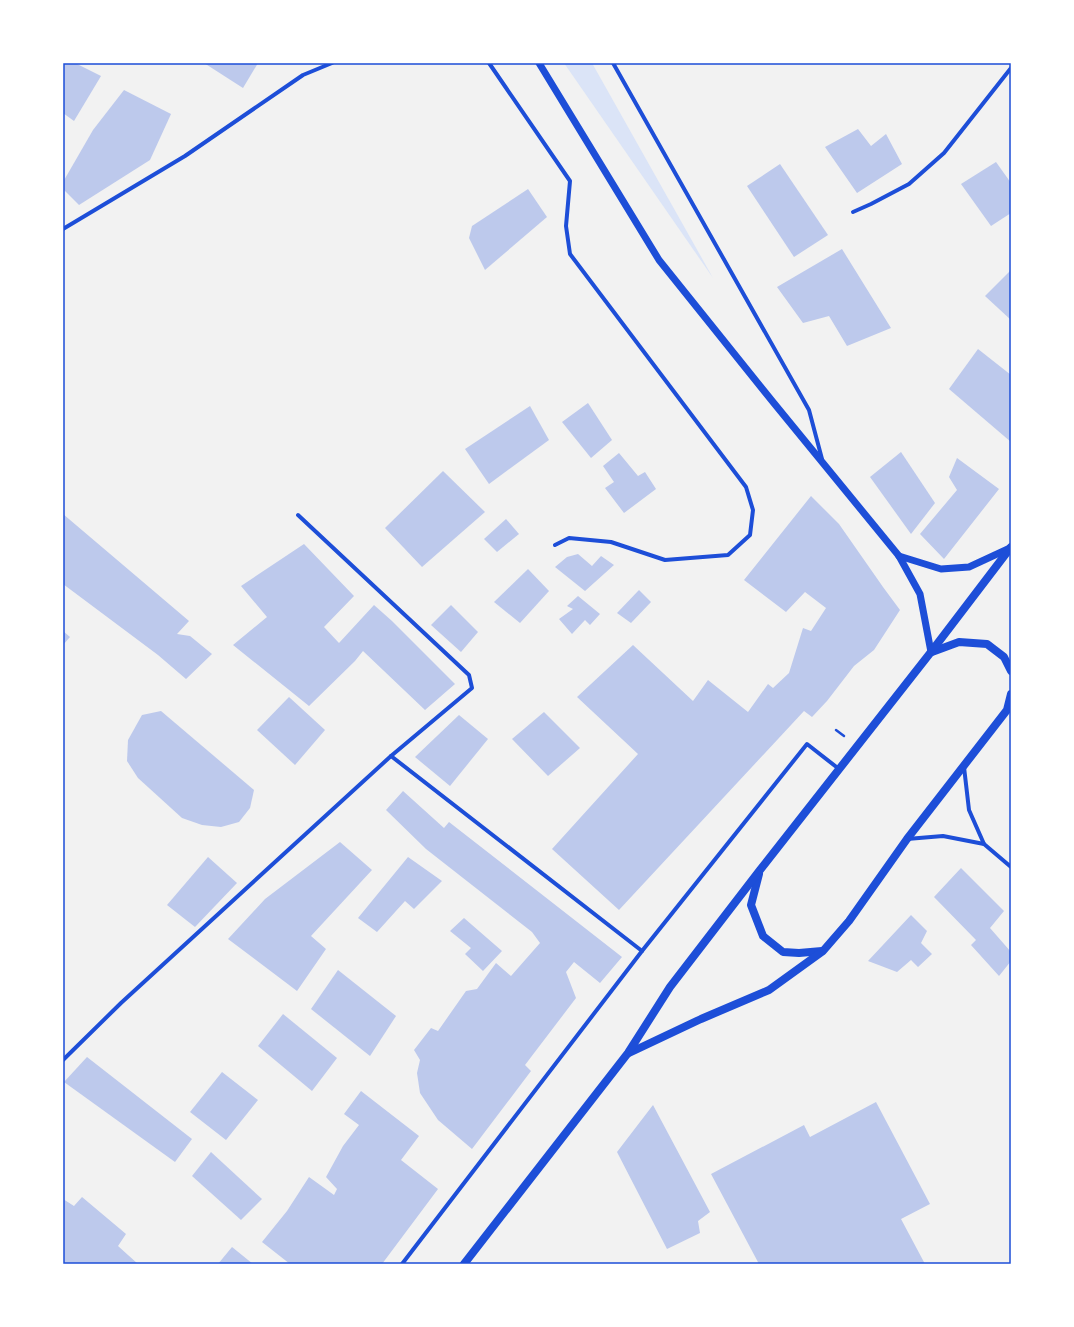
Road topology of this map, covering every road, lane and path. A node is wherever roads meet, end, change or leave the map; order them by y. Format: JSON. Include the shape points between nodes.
{"nodes":[{"id":1,"x":332,"y":63,"type":"edge"},
{"id":2,"x":489,"y":63,"type":"edge"},
{"id":3,"x":539,"y":63,"type":"edge"},
{"id":4,"x":613,"y":63,"type":"edge"},
{"id":5,"x":1011,"y":68,"type":"edge"},
{"id":6,"x":853,"y":212,"type":"dead end"},
{"id":7,"x":63,"y":230,"type":"edge"},
{"id":8,"x":823,"y":464,"type":"junction"},
{"id":9,"x":298,"y":515,"type":"dead end"},
{"id":10,"x":556,"y":545,"type":"dead end"},
{"id":11,"x":1011,"y":547,"type":"edge"},
{"id":12,"x":899,"y":556,"type":"junction"},
{"id":13,"x":931,"y":652,"type":"junction"},
{"id":14,"x":1011,"y":671,"type":"edge"},
{"id":15,"x":1011,"y":694,"type":"edge"},
{"id":16,"x":391,"y":756,"type":"junction"},
{"id":17,"x":964,"y":766,"type":"junction"},
{"id":18,"x":839,"y":770,"type":"junction"},
{"id":19,"x":907,"y":839,"type":"junction"},
{"id":20,"x":984,"y":844,"type":"junction"},
{"id":21,"x":1011,"y":867,"type":"edge"},
{"id":22,"x":760,"y":870,"type":"junction"},
{"id":23,"x":642,"y":951,"type":"junction"},
{"id":24,"x":824,"y":951,"type":"junction"},
{"id":25,"x":628,"y":1053,"type":"junction"},
{"id":26,"x":63,"y":1060,"type":"edge"},
{"id":27,"x":402,"y":1264,"type":"edge"},
{"id":28,"x":464,"y":1264,"type":"edge"}],
"edges":[{"from":1,"to":7,"type":"street","via":[[303,75],[185,156]]},
{"from":2,"to":10,"type":"street","via":[[570,181],[566,226],[570,254],[746,487],[753,510],[750,535],[728,555],[665,560],[611,542],[569,538]]},
{"from":3,"to":8,"type":"street","via":[[659,260]]},
{"from":4,"to":8,"type":"street","via":[[809,410]]},
{"from":5,"to":6,"type":"street","via":[[944,153],[909,184]]},
{"from":8,"to":12,"type":"street"},
{"from":9,"to":16,"type":"street","via":[[469,675],[472,688]]},
{"from":11,"to":12,"type":"street","via":[[969,567],[941,569]]},
{"from":11,"to":13,"type":"main road"},
{"from":12,"to":13,"type":"street","via":[[920,594]]},
{"from":13,"to":14,"type":"main road","via":[[960,642],[987,644],[1004,657]]},
{"from":13,"to":18,"type":"main road"},
{"from":15,"to":17,"type":"main road","via":[[1006,710]]},
{"from":16,"to":23,"type":"street"},
{"from":16,"to":26,"type":"street","via":[[121,1003]]},
{"from":17,"to":19,"type":"main road"},
{"from":17,"to":20,"type":"street","via":[[969,810]]},
{"from":18,"to":22,"type":"main road"},
{"from":18,"to":23,"type":"street","via":[[808,744]]},
{"from":19,"to":20,"type":"street","via":[[943,836]]},
{"from":19,"to":24,"type":"main road","via":[[850,921]]},
{"from":20,"to":21,"type":"street"},
{"from":22,"to":24,"type":"main road","via":[[751,905],[763,936],[783,952]]},
{"from":22,"to":25,"type":"main road","via":[[670,987]]},
{"from":23,"to":27,"type":"street"},
{"from":24,"to":25,"type":"main road","via":[[769,990]]},
{"from":25,"to":28,"type":"main road"}]}
